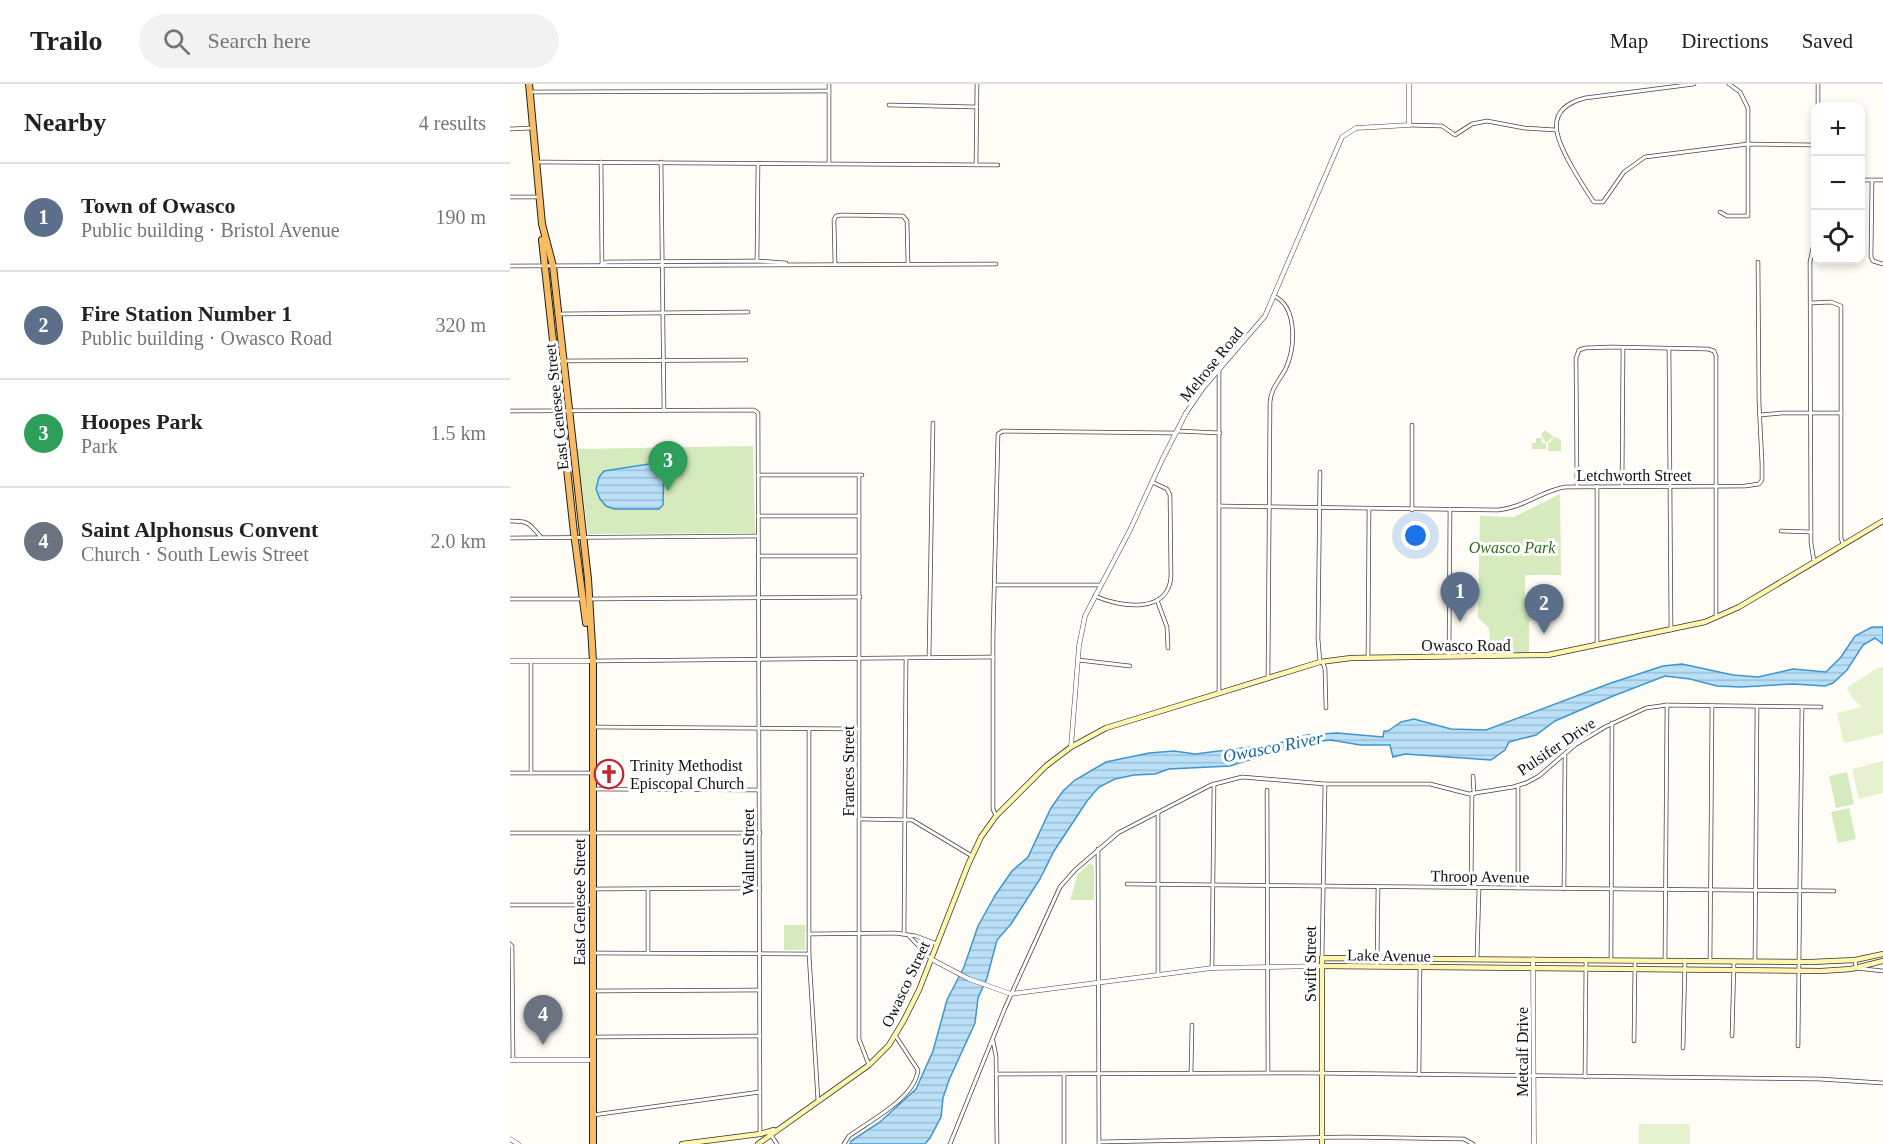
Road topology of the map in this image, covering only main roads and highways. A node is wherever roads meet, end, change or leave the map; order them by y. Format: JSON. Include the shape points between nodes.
{"nodes":[{"id":1,"x":529,"y":84,"type":"edge"},
{"id":2,"x":542,"y":224,"type":"junction"},
{"id":3,"x":1883,"y":521,"type":"edge"},
{"id":4,"x":585,"y":599,"type":"junction"},
{"id":5,"x":996,"y":816,"type":"joint"},
{"id":6,"x":1883,"y":954,"type":"edge"},
{"id":7,"x":1322,"y":958,"type":"joint"},
{"id":8,"x":1883,"y":961,"type":"edge"},
{"id":9,"x":1322,"y":966,"type":"junction"},
{"id":10,"x":785,"y":1125,"type":"junction"},
{"id":11,"x":760,"y":1134,"type":"junction"},
{"id":12,"x":763,"y":1140,"type":"junction"},
{"id":13,"x":1322,"y":1141,"type":"edge"},
{"id":14,"x":593,"y":1144,"type":"edge"},
{"id":15,"x":682,"y":1144,"type":"edge"},
{"id":16,"x":758,"y":1144,"type":"edge"}],
"edges":[{"from":1,"to":2,"type":"highway","name":"East Genesee Street"},
{"from":2,"to":4,"type":"highway","name":"East Genesee Street","via":[[560,410]]},
{"from":2,"to":4,"type":"highway","name":"East Genesee Street","via":[[553,266],[570,411],[584,538]]},
{"from":3,"to":5,"type":"main road","name":"Owasco Road","via":[[1739,607],[1716,618],[1671,630],[1541,656],[1368,657],[1320,662],[1117,724],[1071,747],[1035,776]]},
{"from":4,"to":14,"type":"highway","name":"East Genesee Street","via":[[592,661],[593,727]]},
{"from":5,"to":10,"type":"main road","name":"Owasco Street","via":[[972,856],[914,1001],[895,1035],[869,1065]]},
{"from":6,"to":7,"type":"main road","name":"Lake Avenue","via":[[1855,960],[1799,962]]},
{"from":7,"to":9,"type":"main road","name":"Swift Street"},
{"from":8,"to":9,"type":"main road","name":"Lake Avenue","via":[[1856,968],[1799,971]]},
{"from":9,"to":13,"type":"main road","name":"Swift Street"},
{"from":10,"to":11,"type":"main road"},
{"from":10,"to":12,"type":"main road","name":"Owasco Street"},
{"from":11,"to":12,"type":"main road"},
{"from":11,"to":15,"type":"main road"},
{"from":12,"to":16,"type":"main road","name":"Owasco Street"}]}
